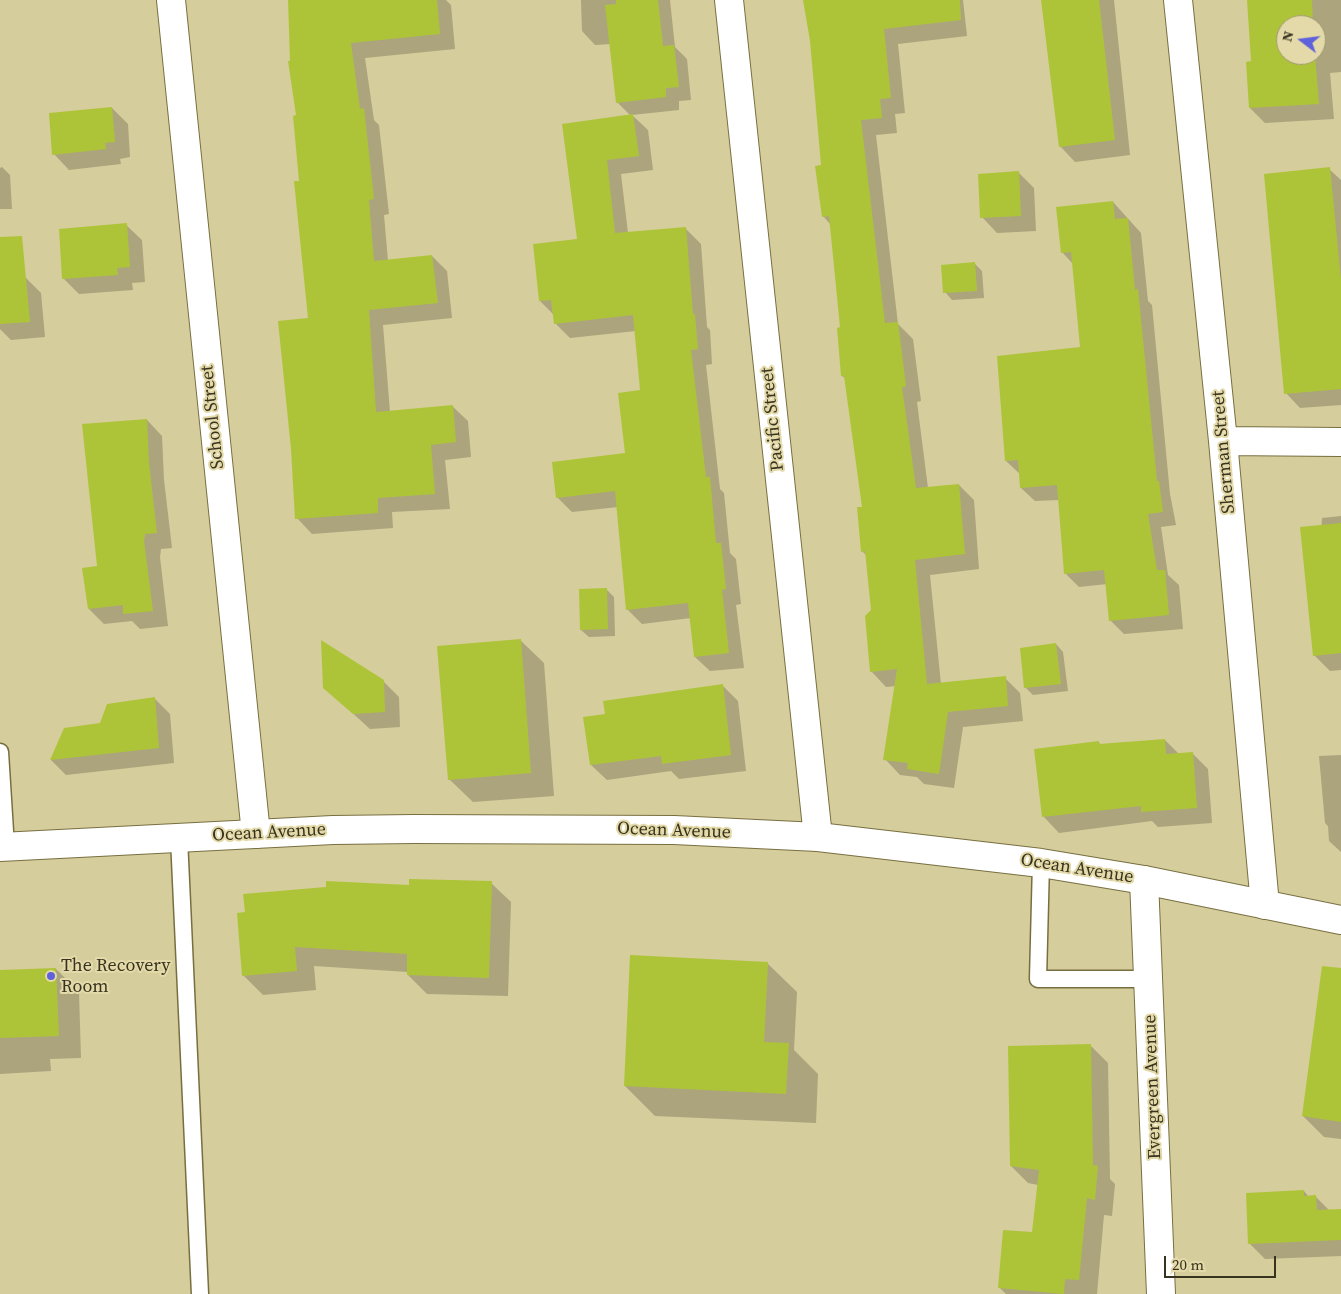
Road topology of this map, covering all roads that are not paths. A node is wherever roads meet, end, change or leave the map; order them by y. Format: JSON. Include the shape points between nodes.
{"nodes":[{"id":1,"x":171,"y":0,"type":"edge"},
{"id":2,"x":729,"y":0,"type":"edge"},
{"id":3,"x":1178,"y":0,"type":"edge"},
{"id":4,"x":1223,"y":441,"type":"junction"},
{"id":5,"x":1341,"y":442,"type":"edge"},
{"id":6,"x":0,"y":755,"type":"edge"},
{"id":7,"x":2,"y":789,"type":"edge"},
{"id":8,"x":256,"y":834,"type":"junction"},
{"id":9,"x":818,"y":837,"type":"junction"},
{"id":10,"x":180,"y":838,"type":"junction"},
{"id":11,"x":3,"y":847,"type":"edge"},
{"id":12,"x":1041,"y":863,"type":"junction"},
{"id":13,"x":1144,"y":880,"type":"junction"},
{"id":14,"x":1266,"y":905,"type":"junction"},
{"id":15,"x":1341,"y":920,"type":"edge"},
{"id":16,"x":1149,"y":979,"type":"junction"},
{"id":17,"x":200,"y":1294,"type":"edge"},
{"id":18,"x":1161,"y":1294,"type":"edge"}],
"edges":[{"from":1,"to":8,"type":"street","name":"School Street"},
{"from":2,"to":9,"type":"street","name":"Pacific Street"},
{"from":3,"to":4,"type":"street","name":"Sherman Street"},
{"from":4,"to":5,"type":"street"},
{"from":4,"to":14,"type":"street","name":"Sherman Street"},
{"from":6,"to":7,"type":"lane"},
{"from":7,"to":11,"type":"lane"},
{"from":8,"to":9,"type":"street","name":"Ocean Avenue","via":[[433,829],[674,830]]},
{"from":8,"to":10,"type":"street","name":"Ocean Avenue"},
{"from":9,"to":12,"type":"street","name":"Ocean Avenue"},
{"from":10,"to":11,"type":"street","name":"Ocean Avenue"},
{"from":10,"to":17,"type":"lane"},
{"from":12,"to":13,"type":"street","name":"Ocean Avenue"},
{"from":12,"to":16,"type":"lane","via":[[1038,979]]},
{"from":13,"to":14,"type":"street","name":"Ocean Avenue"},
{"from":13,"to":16,"type":"street","name":"Evergreen Avenue"},
{"from":14,"to":15,"type":"street","name":"Ocean Avenue"},
{"from":16,"to":18,"type":"street","name":"Evergreen Avenue"}]}
